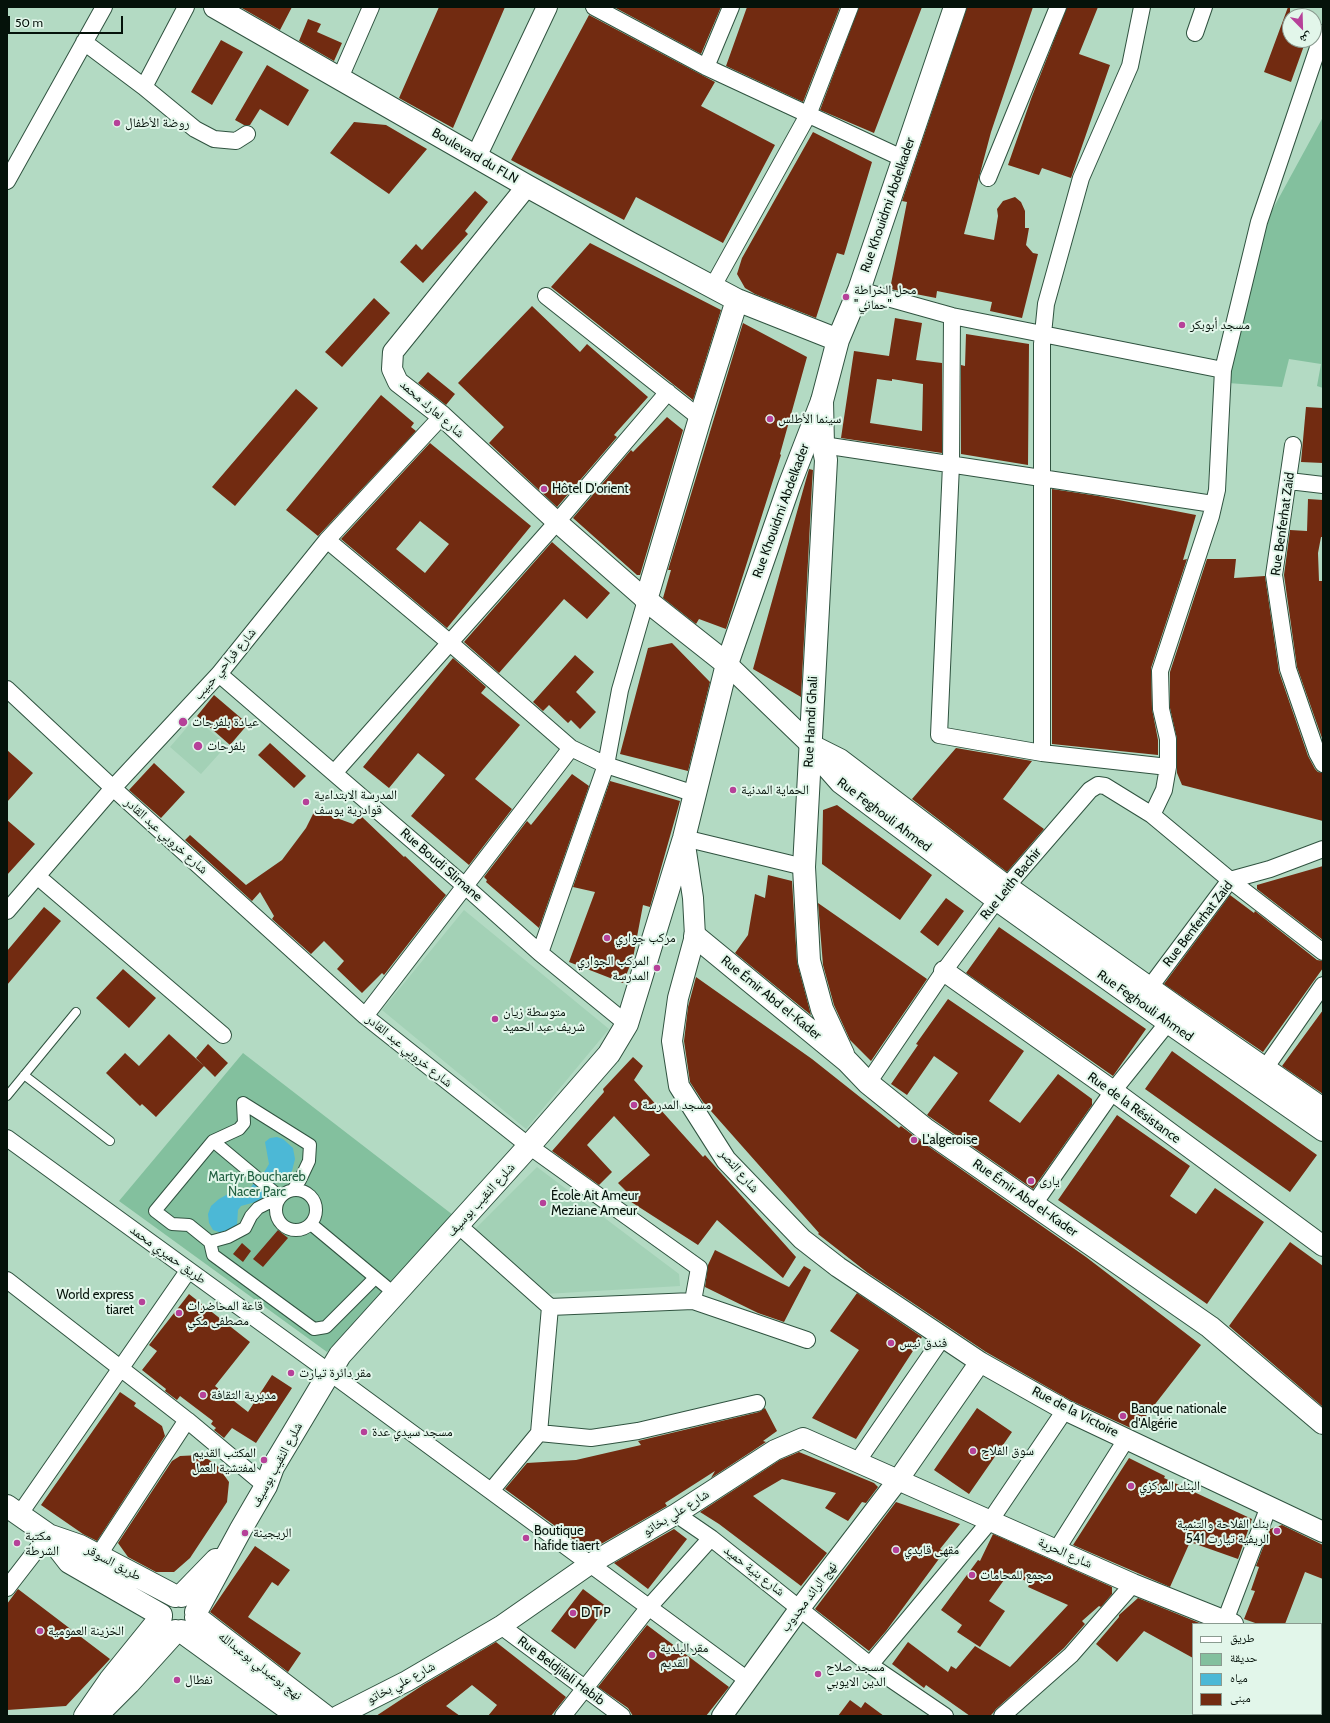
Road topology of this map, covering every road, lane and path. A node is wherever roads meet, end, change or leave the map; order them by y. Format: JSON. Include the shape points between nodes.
{"nodes":[{"id":1,"x":104,"y":7,"type":"edge"},
{"id":2,"x":186,"y":7,"type":"edge"},
{"id":3,"x":215,"y":7,"type":"edge"},
{"id":4,"x":371,"y":7,"type":"edge"},
{"id":5,"x":547,"y":7,"type":"edge"},
{"id":6,"x":594,"y":7,"type":"edge"},
{"id":7,"x":731,"y":7,"type":"edge"},
{"id":8,"x":850,"y":7,"type":"edge"},
{"id":9,"x":955,"y":7,"type":"edge"},
{"id":10,"x":1058,"y":7,"type":"edge"},
{"id":11,"x":1142,"y":7,"type":"edge"},
{"id":12,"x":1204,"y":7,"type":"edge"},
{"id":13,"x":1195,"y":33,"type":"dead end"},
{"id":14,"x":1323,"y":33,"type":"edge"},
{"id":15,"x":84,"y":42,"type":"junction"},
{"id":16,"x":706,"y":67,"type":"junction"},
{"id":17,"x":340,"y":78,"type":"junction"},
{"id":18,"x":144,"y":87,"type":"junction"},
{"id":19,"x":808,"y":115,"type":"junction"},
{"id":20,"x":247,"y":134,"type":"dead end"},
{"id":21,"x":476,"y":156,"type":"junction"},
{"id":22,"x":904,"y":159,"type":"junction"},
{"id":23,"x":988,"y":178,"type":"dead end"},
{"id":24,"x":7,"y":181,"type":"edge"},
{"id":25,"x":527,"y":186,"type":"junction"},
{"id":26,"x":713,"y":286,"type":"junction"},
{"id":27,"x":859,"y":290,"type":"junction"},
{"id":28,"x":546,"y":296,"type":"dead end"},
{"id":29,"x":737,"y":300,"type":"junction"},
{"id":30,"x":952,"y":316,"type":"junction"},
{"id":31,"x":1043,"y":334,"type":"junction"},
{"id":32,"x":838,"y":340,"type":"junction"},
{"id":33,"x":1223,"y":370,"type":"junction"},
{"id":34,"x":668,"y":392,"type":"junction"},
{"id":35,"x":822,"y":401,"type":"junction"},
{"id":36,"x":442,"y":416,"type":"junction"},
{"id":37,"x":700,"y":418,"type":"junction"},
{"id":38,"x":1293,"y":444,"type":"dead end"},
{"id":39,"x":823,"y":445,"type":"junction"},
{"id":40,"x":951,"y":465,"type":"junction"},
{"id":41,"x":1042,"y":477,"type":"junction"},
{"id":42,"x":1289,"y":481,"type":"junction"},
{"id":43,"x":1323,"y":485,"type":"edge"},
{"id":44,"x":1213,"y":504,"type":"junction"},
{"id":45,"x":557,"y":522,"type":"junction"},
{"id":46,"x":327,"y":540,"type":"junction"},
{"id":47,"x":646,"y":600,"type":"junction"},
{"id":48,"x":449,"y":642,"type":"junction"},
{"id":49,"x":727,"y":664,"type":"junction"},
{"id":50,"x":219,"y":674,"type":"junction"},
{"id":51,"x":7,"y":689,"type":"edge"},
{"id":52,"x":810,"y":744,"type":"junction"},
{"id":53,"x":571,"y":748,"type":"junction"},
{"id":54,"x":1042,"y":753,"type":"junction"},
{"id":55,"x":606,"y":764,"type":"junction"},
{"id":56,"x":1323,"y":764,"type":"edge"},
{"id":57,"x":1168,"y":767,"type":"junction"},
{"id":58,"x":334,"y":772,"type":"junction"},
{"id":59,"x":113,"y":788,"type":"junction"},
{"id":60,"x":695,"y":794,"type":"junction"},
{"id":61,"x":1152,"y":815,"type":"junction"},
{"id":62,"x":684,"y":838,"type":"junction"},
{"id":63,"x":1323,"y":849,"type":"edge"},
{"id":64,"x":804,"y":866,"type":"junction"},
{"id":65,"x":37,"y":876,"type":"junction"},
{"id":66,"x":1230,"y":880,"type":"junction"},
{"id":67,"x":465,"y":886,"type":"junction"},
{"id":68,"x":1001,"y":893,"type":"junction"},
{"id":69,"x":7,"y":911,"type":"edge"},
{"id":70,"x":695,"y":936,"type":"junction"},
{"id":71,"x":1323,"y":952,"type":"edge"},
{"id":72,"x":540,"y":953,"type":"junction"},
{"id":73,"x":944,"y":971,"type":"junction"},
{"id":74,"x":1323,"y":985,"type":"edge"},
{"id":75,"x":1150,"y":987,"type":"junction"},
{"id":76,"x":76,"y":1012,"type":"dead end"},
{"id":77,"x":366,"y":1016,"type":"junction"},
{"id":78,"x":1173,"y":1016,"type":"junction"},
{"id":79,"x":627,"y":1024,"type":"junction"},
{"id":80,"x":223,"y":1035,"type":"dead end"},
{"id":81,"x":847,"y":1060,"type":"junction"},
{"id":82,"x":24,"y":1076,"type":"junction"},
{"id":83,"x":1260,"y":1076,"type":"junction"},
{"id":84,"x":868,"y":1083,"type":"junction"},
{"id":85,"x":1113,"y":1091,"type":"junction"},
{"id":86,"x":7,"y":1096,"type":"edge"},
{"id":87,"x":1323,"y":1108,"type":"edge"},
{"id":88,"x":1323,"y":1131,"type":"edge"},
{"id":89,"x":7,"y":1138,"type":"edge"},
{"id":90,"x":110,"y":1141,"type":"dead end"},
{"id":91,"x":214,"y":1141,"type":"junction"},
{"id":92,"x":529,"y":1146,"type":"junction"},
{"id":93,"x":296,"y":1185,"type":"junction"},
{"id":94,"x":277,"y":1197,"type":"junction"},
{"id":95,"x":1034,"y":1204,"type":"junction"},
{"id":96,"x":311,"y":1224,"type":"junction"},
{"id":97,"x":458,"y":1225,"type":"junction"},
{"id":98,"x":210,"y":1242,"type":"junction"},
{"id":99,"x":1323,"y":1246,"type":"edge"},
{"id":100,"x":188,"y":1271,"type":"junction"},
{"id":101,"x":375,"y":1278,"type":"junction"},
{"id":102,"x":7,"y":1280,"type":"edge"},
{"id":103,"x":395,"y":1294,"type":"junction"},
{"id":104,"x":693,"y":1301,"type":"junction"},
{"id":105,"x":550,"y":1307,"type":"junction"},
{"id":106,"x":943,"y":1337,"type":"junction"},
{"id":107,"x":807,"y":1340,"type":"dead end"},
{"id":108,"x":980,"y":1362,"type":"junction"},
{"id":109,"x":121,"y":1368,"type":"junction"},
{"id":110,"x":329,"y":1372,"type":"junction"},
{"id":111,"x":757,"y":1403,"type":"dead end"},
{"id":112,"x":1065,"y":1410,"type":"junction"},
{"id":113,"x":187,"y":1420,"type":"junction"},
{"id":114,"x":1323,"y":1423,"type":"edge"},
{"id":115,"x":539,"y":1433,"type":"junction"},
{"id":116,"x":1127,"y":1438,"type":"junction"},
{"id":117,"x":857,"y":1462,"type":"junction"},
{"id":118,"x":898,"y":1480,"type":"junction"},
{"id":119,"x":266,"y":1486,"type":"junction"},
{"id":120,"x":491,"y":1491,"type":"junction"},
{"id":121,"x":1269,"y":1506,"type":"junction"},
{"id":122,"x":13,"y":1510,"type":"edge"},
{"id":123,"x":676,"y":1514,"type":"junction"},
{"id":124,"x":990,"y":1521,"type":"junction"},
{"id":125,"x":1323,"y":1532,"type":"edge"},
{"id":126,"x":48,"y":1536,"type":"junction"},
{"id":127,"x":711,"y":1538,"type":"junction"},
{"id":128,"x":234,"y":1542,"type":"junction"},
{"id":129,"x":1057,"y":1549,"type":"junction"},
{"id":130,"x":98,"y":1556,"type":"junction"},
{"id":131,"x":590,"y":1564,"type":"junction"},
{"id":132,"x":120,"y":1584,"type":"dead end"},
{"id":133,"x":1133,"y":1584,"type":"junction"},
{"id":134,"x":7,"y":1588,"type":"edge"},
{"id":135,"x":178,"y":1596,"type":"junction"},
{"id":136,"x":648,"y":1607,"type":"junction"},
{"id":137,"x":800,"y":1608,"type":"junction"},
{"id":138,"x":178,"y":1621,"type":"junction"},
{"id":139,"x":1229,"y":1622,"type":"edge"},
{"id":140,"x":501,"y":1626,"type":"junction"},
{"id":141,"x":210,"y":1647,"type":"dead end"},
{"id":142,"x":870,"y":1666,"type":"junction"},
{"id":143,"x":749,"y":1681,"type":"junction"},
{"id":144,"x":584,"y":1688,"type":"junction"},
{"id":145,"x":85,"y":1716,"type":"edge"},
{"id":146,"x":94,"y":1716,"type":"edge"},
{"id":147,"x":298,"y":1716,"type":"edge"},
{"id":148,"x":313,"y":1716,"type":"edge"},
{"id":149,"x":324,"y":1716,"type":"edge"},
{"id":150,"x":338,"y":1716,"type":"edge"},
{"id":151,"x":564,"y":1716,"type":"edge"},
{"id":152,"x":622,"y":1716,"type":"edge"},
{"id":153,"x":722,"y":1716,"type":"edge"},
{"id":154,"x":945,"y":1716,"type":"edge"},
{"id":155,"x":1002,"y":1716,"type":"edge"}],
"edges":[{"from":1,"to":15,"type":"street"},
{"from":2,"to":18,"type":"street"},
{"from":3,"to":17,"type":"main road","name":"Boulevard du FLN"},
{"from":4,"to":17,"type":"street"},
{"from":5,"to":21,"type":"street"},
{"from":6,"to":16,"type":"street"},
{"from":7,"to":16,"type":"street"},
{"from":8,"to":19,"type":"street"},
{"from":9,"to":22,"type":"main road","name":"Rue Khouidmi Abdelkader"},
{"from":10,"to":23,"type":"street"},
{"from":11,"to":31,"type":"street","via":[[1130,66],[1081,178],[1046,304]]},
{"from":12,"to":13,"type":"street"},
{"from":14,"to":33,"type":"street","via":[[1259,222]]},
{"from":15,"to":18,"type":"street"},
{"from":15,"to":24,"type":"street"},
{"from":16,"to":19,"type":"street"},
{"from":17,"to":21,"type":"main road","name":"Boulevard du FLN"},
{"from":18,"to":20,"type":"street","via":[[195,128],[214,139],[236,141]]},
{"from":19,"to":22,"type":"street"},
{"from":19,"to":26,"type":"street"},
{"from":21,"to":25,"type":"main road","name":"Boulevard du FLN"},
{"from":22,"to":27,"type":"main road","name":"Rue Khouidmi Abdelkader"},
{"from":25,"to":26,"type":"main road","name":"Boulevard du FLN"},
{"from":25,"to":36,"type":"street","name":"شارع لعارك محمد","via":[[393,352],[392,369],[398,382]]},
{"from":26,"to":29,"type":"main road","name":"Boulevard du FLN"},
{"from":27,"to":30,"type":"street"},
{"from":27,"to":32,"type":"main road","name":"Rue Khouidmi Abdelkader"},
{"from":28,"to":34,"type":"street"},
{"from":29,"to":32,"type":"main road","name":"Boulevard du FLN"},
{"from":29,"to":37,"type":"main road"},
{"from":30,"to":31,"type":"street"},
{"from":30,"to":40,"type":"street"},
{"from":31,"to":33,"type":"street"},
{"from":31,"to":41,"type":"street"},
{"from":32,"to":35,"type":"main road","name":"Rue Khouidmi Abdelkader"},
{"from":33,"to":44,"type":"street","via":[[1217,490]]},
{"from":34,"to":37,"type":"street"},
{"from":34,"to":45,"type":"street"},
{"from":35,"to":39,"type":"main road","name":"Rue Hamdi Ghali"},
{"from":35,"to":49,"type":"main road","name":"Rue Khouidmi Abdelkader","via":[[789,486]]},
{"from":36,"to":45,"type":"street","name":"شارع لعارك محمد"},
{"from":36,"to":46,"type":"street","name":"شارع فراحي حبيب"},
{"from":37,"to":47,"type":"main road"},
{"from":38,"to":42,"type":"street","name":"Rue Benferhat Zaid"},
{"from":39,"to":40,"type":"street"},
{"from":39,"to":52,"type":"main road","name":"Rue Hamdi Ghali","via":[[826,460]]},
{"from":40,"to":41,"type":"street"},
{"from":40,"to":54,"type":"street","via":[[939,735]]},
{"from":41,"to":44,"type":"street"},
{"from":41,"to":54,"type":"street"},
{"from":42,"to":43,"type":"street"},
{"from":42,"to":56,"type":"street","name":"Rue Benferhat Zaid","via":[[1274,575],[1288,669]]},
{"from":44,"to":57,"type":"street","via":[[1160,671],[1161,708],[1168,739]]},
{"from":45,"to":47,"type":"street","name":"شارع لعارك محمد"},
{"from":45,"to":48,"type":"street"},
{"from":46,"to":48,"type":"street"},
{"from":46,"to":50,"type":"street","name":"شارع فراحي حبيب"},
{"from":47,"to":49,"type":"main road"},
{"from":47,"to":55,"type":"street","via":[[620,690]]},
{"from":48,"to":53,"type":"street"},
{"from":48,"to":58,"type":"street"},
{"from":49,"to":52,"type":"street","name":"Rue Feghouli Ahmed"},
{"from":49,"to":60,"type":"main road","name":"Rue Khouidmi Abdelkader"},
{"from":50,"to":58,"type":"street","name":"Rue Boudi Slimane"},
{"from":50,"to":59,"type":"street","name":"شارع فراحي حبيب"},
{"from":51,"to":59,"type":"street","name":"شارع خروبي عبد القادر"},
{"from":52,"to":64,"type":"main road","name":"Rue Hamdi Ghali"},
{"from":52,"to":68,"type":"street","name":"Rue Feghouli Ahmed","via":[[840,784]]},
{"from":53,"to":55,"type":"street"},
{"from":53,"to":67,"type":"street"},
{"from":54,"to":57,"type":"street"},
{"from":55,"to":60,"type":"street"},
{"from":55,"to":72,"type":"street"},
{"from":57,"to":61,"type":"street","via":[[1164,790]]},
{"from":58,"to":67,"type":"street","name":"Rue Boudi Slimane"},
{"from":59,"to":65,"type":"street","name":"شارع فراحي حبيب"},
{"from":59,"to":77,"type":"street","name":"شارع خروبي عبد القادر"},
{"from":60,"to":62,"type":"main road","name":"Rue Khouidmi Abdelkader"},
{"from":61,"to":66,"type":"street"},
{"from":61,"to":68,"type":"street","name":"Rue Leith Bachir","via":[[1105,786],[1098,785],[1090,790]]},
{"from":62,"to":64,"type":"street"},
{"from":62,"to":70,"type":"street","name":"شارع النصر","via":[[693,898]]},
{"from":62,"to":79,"type":"main road","name":"شلرع النقيب بوسيف"},
{"from":63,"to":66,"type":"street","name":"Rue Benferhat Zaid","via":[[1270,869]]},
{"from":64,"to":81,"type":"main road","name":"Rue Hamdi Ghali","via":[[809,961],[822,1009]]},
{"from":65,"to":69,"type":"street","name":"شارع فراحي حبيب"},
{"from":65,"to":80,"type":"street"},
{"from":66,"to":71,"type":"street"},
{"from":66,"to":75,"type":"street","name":"Rue Benferhat Zaid"},
{"from":67,"to":72,"type":"street","name":"Rue Boudi Slimane"},
{"from":67,"to":77,"type":"street"},
{"from":68,"to":73,"type":"street","name":"Rue Leith Bachir"},
{"from":68,"to":75,"type":"street","name":"Rue Feghouli Ahmed"},
{"from":68,"to":78,"type":"street","name":"Rue Feghouli Ahmed"},
{"from":70,"to":81,"type":"main road","name":"Rue Émir Abd el-Kader"},
{"from":70,"to":106,"type":"street","name":"شارع النصر","via":[[678,998],[672,1041],[679,1086],[726,1160],[802,1239],[838,1267]]},
{"from":72,"to":79,"type":"street","name":"Rue Boudi Slimane"},
{"from":73,"to":84,"type":"street","name":"Rue Leith Bachir"},
{"from":73,"to":85,"type":"street","name":"Rue de la Résistance"},
{"from":74,"to":83,"type":"street"},
{"from":75,"to":78,"type":"street","name":"Rue Feghouli Ahmed"},
{"from":76,"to":82,"type":"lane"},
{"from":77,"to":92,"type":"street","name":"شارع خروبي عبد القادر"},
{"from":78,"to":83,"type":"street","name":"Rue Feghouli Ahmed"},
{"from":78,"to":85,"type":"street"},
{"from":79,"to":92,"type":"main road","name":"شلرع النقيب بوسيف","via":[[609,1054]]},
{"from":81,"to":84,"type":"main road","name":"Rue Émir Abd el-Kader"},
{"from":82,"to":86,"type":"lane"},
{"from":82,"to":90,"type":"lane"},
{"from":83,"to":87,"type":"street","name":"Rue Feghouli Ahmed"},
{"from":83,"to":88,"type":"street","name":"Rue Feghouli Ahmed"},
{"from":84,"to":95,"type":"main road","name":"Rue Émir Abd el-Kader","via":[[925,1129]]},
{"from":85,"to":95,"type":"street"},
{"from":85,"to":99,"type":"street","name":"Rue de la Résistance"},
{"from":89,"to":100,"type":"street","name":"طريق حميري محمد"},
{"from":91,"to":93,"type":"street","via":[[239,1129],[244,1123],[243,1103],[310,1145],[309,1161]]},
{"from":91,"to":94,"type":"street"},
{"from":91,"to":98,"type":"street","via":[[155,1211],[172,1224],[189,1225]]},
{"from":92,"to":97,"type":"main road","name":"شلرع النقيب بوسيف"},
{"from":92,"to":104,"type":"street","name":"شارع خروبي عبد القادر","via":[[699,1268]]},
{"from":93,"to":94,"type":"street"},
{"from":93,"to":96,"type":"street","via":[[312,1197],[316,1210]]},
{"from":94,"to":96,"type":"street","via":[[276,1217],[285,1228],[299,1230]]},
{"from":94,"to":98,"type":"street","via":[[258,1208],[245,1228],[228,1237]]},
{"from":95,"to":114,"type":"main road","name":"Rue Émir Abd el-Kader","via":[[1210,1327]]},
{"from":96,"to":101,"type":"street"},
{"from":97,"to":103,"type":"main road","name":"شلرع النقيب بوسيف"},
{"from":97,"to":105,"type":"street"},
{"from":98,"to":101,"type":"street","via":[[214,1255],[314,1329],[326,1327]]},
{"from":100,"to":109,"type":"street"},
{"from":100,"to":110,"type":"street","name":"طريق حميري محمد"},
{"from":101,"to":103,"type":"street"},
{"from":102,"to":109,"type":"street"},
{"from":103,"to":110,"type":"main road","name":"شلرع النقيب بوسيف","via":[[340,1355]]},
{"from":104,"to":105,"type":"street"},
{"from":104,"to":107,"type":"street"},
{"from":105,"to":115,"type":"street"},
{"from":106,"to":108,"type":"street","name":"شارع النصر"},
{"from":106,"to":117,"type":"street"},
{"from":108,"to":112,"type":"street","name":"Rue de la Victoire"},
{"from":108,"to":118,"type":"street"},
{"from":109,"to":113,"type":"street"},
{"from":109,"to":122,"type":"street"},
{"from":110,"to":119,"type":"main road","name":"شلرع النقيب بوسيف","via":[[273,1467]]},
{"from":110,"to":120,"type":"street","name":"طريق حميري محمد"},
{"from":111,"to":115,"type":"street","via":[[638,1432],[591,1438]]},
{"from":112,"to":116,"type":"street","name":"Rue de la Victoire"},
{"from":112,"to":124,"type":"street"},
{"from":113,"to":119,"type":"street"},
{"from":113,"to":130,"type":"street"},
{"from":115,"to":120,"type":"street"},
{"from":116,"to":121,"type":"street","name":"Rue de la Victoire"},
{"from":116,"to":129,"type":"street"},
{"from":117,"to":118,"type":"street","name":"شارع علي بخاتو"},
{"from":117,"to":123,"type":"street","name":"شارع علي بخاتو","via":[[802,1438],[775,1450]]},
{"from":118,"to":124,"type":"street","name":"شارع الحرية"},
{"from":118,"to":137,"type":"street","name":"نهج الرائد مجدوب"},
{"from":119,"to":128,"type":"main road","name":"شلرع النقيب بوسيف"},
{"from":120,"to":131,"type":"street","name":"طريق حميري محمد"},
{"from":121,"to":125,"type":"street","name":"Rue de la Victoire"},
{"from":121,"to":139,"type":"street"},
{"from":122,"to":126,"type":"main road","name":"طريق السوقر"},
{"from":123,"to":127,"type":"street","name":"شارع بنية حميد"},
{"from":123,"to":131,"type":"street","name":"شارع علي بخاتو"},
{"from":124,"to":129,"type":"street","name":"شارع الحرية"},
{"from":124,"to":142,"type":"street"},
{"from":126,"to":130,"type":"main road","name":"طريق السوقر","via":[[73,1542]]},
{"from":126,"to":132,"type":"main road","name":"طريق السوقر"},
{"from":126,"to":134,"type":"street"},
{"from":126,"to":138,"type":"main road","name":"طريق السوقر","via":[[69,1562]]},
{"from":127,"to":136,"type":"street"},
{"from":127,"to":137,"type":"street","name":"شارع بنية حميد"},
{"from":128,"to":135,"type":"main road","name":"شلرع النقيب بوسيف"},
{"from":128,"to":138,"type":"main road","name":"شلرع النقيب بوسيف"},
{"from":129,"to":133,"type":"street","name":"شارع الحرية"},
{"from":130,"to":135,"type":"main road","name":"طريق السوقر"},
{"from":131,"to":136,"type":"street","name":"طريق حميري محمد"},
{"from":131,"to":140,"type":"street","name":"شارع علي بخاتو"},
{"from":133,"to":139,"type":"street","name":"شارع الحرية"},
{"from":133,"to":155,"type":"street","via":[[1071,1655]]},
{"from":135,"to":138,"type":"main road","name":"طريق السوقر","via":[[191,1602]]},
{"from":136,"to":143,"type":"street","name":"طريق حميري محمد"},
{"from":136,"to":144,"type":"street"},
{"from":137,"to":142,"type":"street","name":"شارع بنية حميد"},
{"from":137,"to":143,"type":"street","name":"نهج الرائد مجدوب"},
{"from":138,"to":145,"type":"main road","via":[[110,1680]]},
{"from":138,"to":146,"type":"main road","via":[[129,1683]]},
{"from":138,"to":147,"type":"main road","name":"نهج بوعبدلي بوعبدالله"},
{"from":138,"to":149,"type":"main road","name":"نهج بوعبدلي بوعبدالله"},
{"from":140,"to":144,"type":"street","name":"Rue Beldjilali Habib"},
{"from":140,"to":150,"type":"street","name":"شارع علي بخاتو","via":[[407,1681]]},
{"from":141,"to":148,"type":"main road","name":"نهج بوعبدلي بوعبدالله"},
{"from":142,"to":154,"type":"street","name":"شارع بنية حميد"},
{"from":143,"to":153,"type":"street","name":"نهج الرائد مجدوب"},
{"from":144,"to":151,"type":"street"},
{"from":144,"to":152,"type":"street","name":"Rue Beldjilali Habib"}]}
